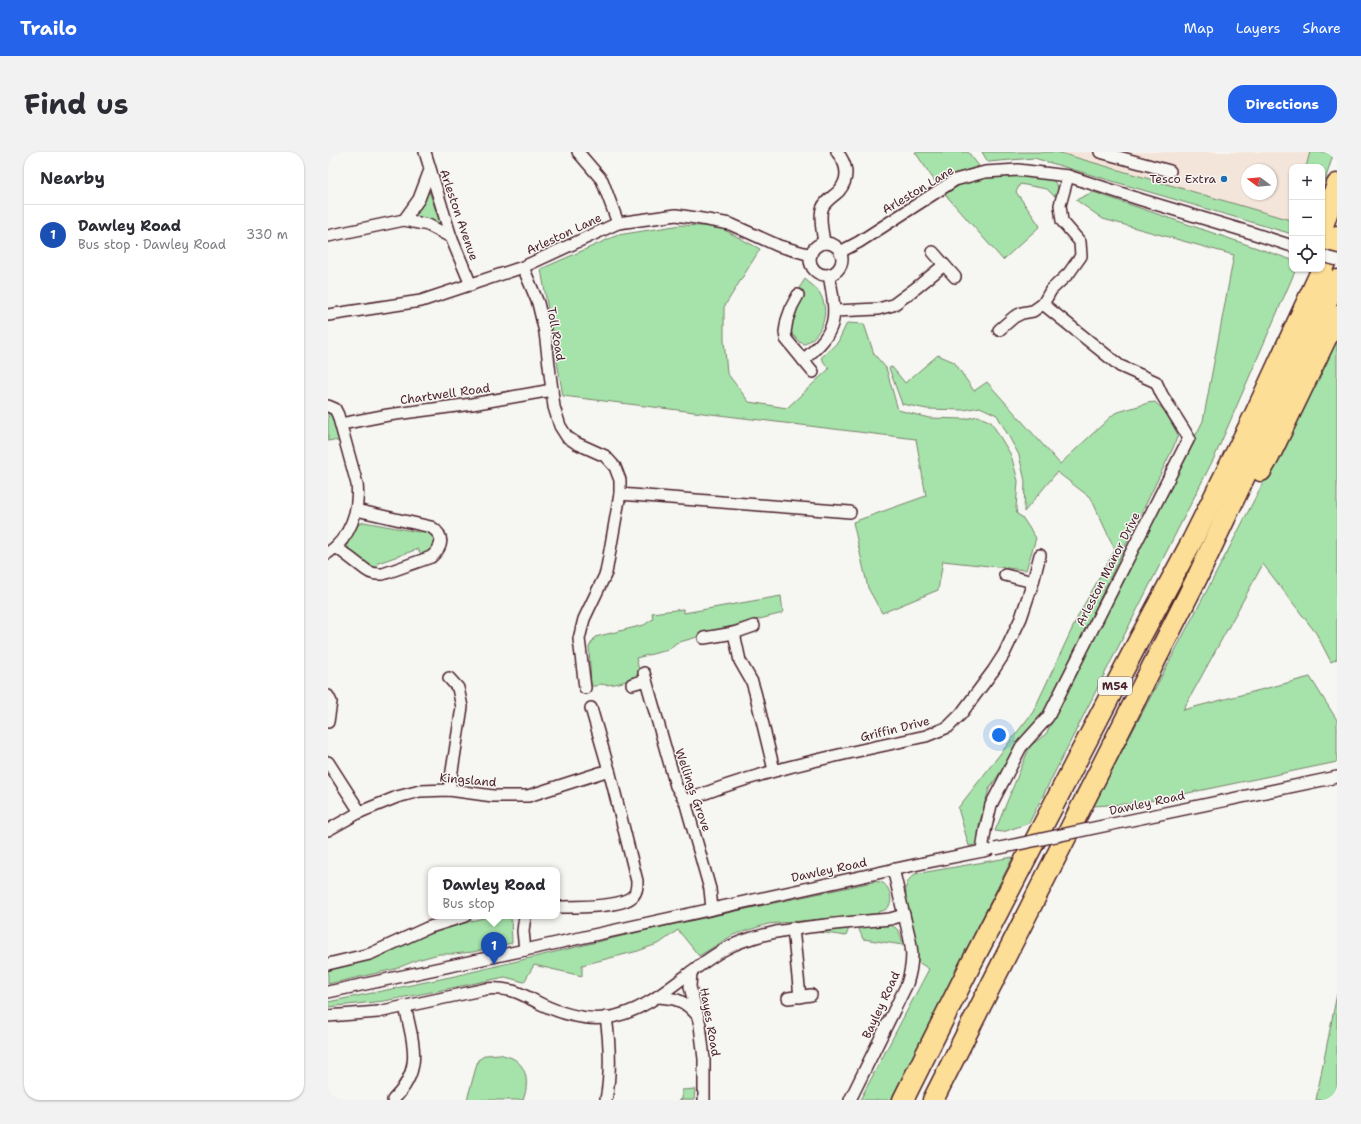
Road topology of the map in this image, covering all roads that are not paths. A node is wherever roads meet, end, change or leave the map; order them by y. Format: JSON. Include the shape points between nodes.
{"nodes":[{"id":1,"x":425,"y":152,"type":"edge"},
{"id":2,"x":578,"y":152,"type":"edge"},
{"id":3,"x":837,"y":152,"type":"edge"},
{"id":4,"x":1100,"y":152,"type":"edge"},
{"id":5,"x":430,"y":170,"type":"junction"},
{"id":6,"x":1170,"y":171,"type":"dead end"},
{"id":7,"x":1068,"y":176,"type":"junction"},
{"id":8,"x":1337,"y":184,"type":"edge"},
{"id":9,"x":404,"y":220,"type":"junction"},
{"id":10,"x":1325,"y":220,"type":"edge"},
{"id":11,"x":618,"y":223,"type":"junction"},
{"id":12,"x":328,"y":236,"type":"edge"},
{"id":13,"x":1337,"y":236,"type":"edge"},
{"id":14,"x":451,"y":237,"type":"junction"},
{"id":15,"x":824,"y":243,"type":"junction"},
{"id":16,"x":1289,"y":245,"type":"edge"},
{"id":17,"x":840,"y":252,"type":"junction"},
{"id":18,"x":933,"y":252,"type":"dead end"},
{"id":19,"x":811,"y":255,"type":"junction"},
{"id":20,"x":1325,"y":257,"type":"edge"},
{"id":21,"x":1337,"y":260,"type":"edge"},
{"id":22,"x":1325,"y":262,"type":"edge"},
{"id":23,"x":944,"y":264,"type":"junction"},
{"id":24,"x":523,"y":267,"type":"junction"},
{"id":25,"x":1307,"y":272,"type":"edge"},
{"id":26,"x":1321,"y":272,"type":"edge"},
{"id":27,"x":829,"y":275,"type":"junction"},
{"id":28,"x":955,"y":277,"type":"dead end"},
{"id":29,"x":1337,"y":280,"type":"edge"},
{"id":30,"x":471,"y":285,"type":"junction"},
{"id":31,"x":798,"y":295,"type":"dead end"},
{"id":32,"x":1043,"y":304,"type":"junction"},
{"id":33,"x":835,"y":311,"type":"junction"},
{"id":34,"x":328,"y":315,"type":"edge"},
{"id":35,"x":1337,"y":316,"type":"edge"},
{"id":36,"x":999,"y":330,"type":"dead end"},
{"id":37,"x":803,"y":360,"type":"junction"},
{"id":38,"x":813,"y":372,"type":"dead end"},
{"id":39,"x":552,"y":390,"type":"junction"},
{"id":40,"x":328,"y":406,"type":"edge"},
{"id":41,"x":1254,"y":416,"type":"junction"},
{"id":42,"x":341,"y":424,"type":"junction"},
{"id":43,"x":620,"y":494,"type":"junction"},
{"id":44,"x":356,"y":510,"type":"junction"},
{"id":45,"x":850,"y":512,"type":"dead end"},
{"id":46,"x":332,"y":550,"type":"edge"},
{"id":47,"x":1040,"y":555,"type":"dead end"},
{"id":48,"x":1005,"y":575,"type":"dead end"},
{"id":49,"x":1198,"y":576,"type":"junction"},
{"id":50,"x":1033,"y":582,"type":"junction"},
{"id":51,"x":754,"y":626,"type":"dead end"},
{"id":52,"x":734,"y":633,"type":"junction"},
{"id":53,"x":704,"y":638,"type":"dead end"},
{"id":54,"x":449,"y":678,"type":"dead end"},
{"id":55,"x":632,"y":684,"type":"dead end"},
{"id":56,"x":585,"y":688,"type":"dead end"},
{"id":57,"x":328,"y":696,"type":"edge"},
{"id":58,"x":591,"y":708,"type":"dead end"},
{"id":59,"x":328,"y":722,"type":"edge"},
{"id":60,"x":328,"y":762,"type":"edge"},
{"id":61,"x":609,"y":770,"type":"junction"},
{"id":62,"x":774,"y":770,"type":"junction"},
{"id":63,"x":1337,"y":777,"type":"edge"},
{"id":64,"x":449,"y":790,"type":"junction"},
{"id":65,"x":685,"y":801,"type":"junction"},
{"id":66,"x":360,"y":812,"type":"junction"},
{"id":67,"x":328,"y":830,"type":"edge"},
{"id":68,"x":982,"y":851,"type":"junction"},
{"id":69,"x":893,"y":869,"type":"junction"},
{"id":70,"x":560,"y":907,"type":"edge"},
{"id":71,"x":712,"y":909,"type":"junction"},
{"id":72,"x":904,"y":915,"type":"junction"},
{"id":73,"x":456,"y":919,"type":"edge"},
{"id":74,"x":525,"y":919,"type":"edge"},
{"id":75,"x":793,"y":928,"type":"junction"},
{"id":76,"x":525,"y":950,"type":"junction"},
{"id":77,"x":328,"y":964,"type":"edge"},
{"id":78,"x":691,"y":972,"type":"junction"},
{"id":79,"x":328,"y":992,"type":"edge"},
{"id":80,"x":658,"y":997,"type":"junction"},
{"id":81,"x":788,"y":998,"type":"dead end"},
{"id":82,"x":404,"y":1006,"type":"junction"},
{"id":83,"x":697,"y":1014,"type":"junction"},
{"id":84,"x":328,"y":1016,"type":"edge"},
{"id":85,"x":606,"y":1018,"type":"junction"},
{"id":86,"x":393,"y":1100,"type":"edge"},
{"id":87,"x":606,"y":1100,"type":"edge"},
{"id":88,"x":704,"y":1100,"type":"edge"},
{"id":89,"x":850,"y":1100,"type":"edge"},
{"id":90,"x":903,"y":1100,"type":"edge"},
{"id":91,"x":933,"y":1100,"type":"edge"}],
"edges":[{"from":1,"to":5,"type":"street","name":"Arleston Avenue"},
{"from":2,"to":11,"type":"street","via":[[602,180]]},
{"from":3,"to":15,"type":"street","via":[[847,167],[846,175],[838,191],[826,202],[822,210]]},
{"from":4,"to":6,"type":"street"},
{"from":5,"to":9,"type":"street","via":[[419,199]]},
{"from":5,"to":14,"type":"street","name":"Arleston Avenue"},
{"from":7,"to":16,"type":"street","name":"Arleston Lane"},
{"from":7,"to":17,"type":"street","name":"Arleston Lane","via":[[1018,170],[985,172],[955,180]]},
{"from":7,"to":32,"type":"street","via":[[1060,205],[1062,221],[1080,242],[1081,256],[1069,273],[1051,290]]},
{"from":8,"to":10,"type":"highway"},
{"from":9,"to":12,"type":"street"},
{"from":9,"to":14,"type":"street","via":[[428,225]]},
{"from":11,"to":19,"type":"street","name":"Arleston Lane","via":[[676,215],[696,218],[730,224],[778,246]]},
{"from":11,"to":24,"type":"street","name":"Arleston Lane"},
{"from":13,"to":22,"type":"highway","number":"M54"},
{"from":14,"to":30,"type":"street","name":"Arleston Avenue"},
{"from":15,"to":17,"type":"street","via":[[833,245]]},
{"from":15,"to":19,"type":"street","via":[[816,247]]},
{"from":17,"to":27,"type":"street","via":[[840,266]]},
{"from":18,"to":23,"type":"street"},
{"from":19,"to":27,"type":"street","via":[[813,268],[820,274]]},
{"from":20,"to":21,"type":"street","bridge":true},
{"from":23,"to":28,"type":"street"},
{"from":23,"to":33,"type":"street","via":[[893,305],[878,309]]},
{"from":24,"to":30,"type":"street","name":"Arleston Lane"},
{"from":24,"to":39,"type":"street","name":"Toll Road","via":[[538,303],[545,332]]},
{"from":25,"to":41,"type":"highway"},
{"from":26,"to":41,"type":"highway","number":"M54"},
{"from":27,"to":33,"type":"street"},
{"from":29,"to":49,"type":"highway","number":"M54"},
{"from":30,"to":34,"type":"street","name":"Arleston Lane","via":[[421,300]]},
{"from":31,"to":37,"type":"street","via":[[787,320],[786,339]]},
{"from":32,"to":36,"type":"street","via":[[1033,311],[1014,317]]},
{"from":32,"to":68,"type":"street","name":"Arleston Manor Drive","via":[[1120,366],[1156,382],[1188,438],[1048,717],[1021,747],[991,805]]},
{"from":33,"to":37,"type":"street","via":[[827,336],[819,347]]},
{"from":35,"to":49,"type":"highway","number":"M54","via":[[1269,457]]},
{"from":37,"to":38,"type":"street"},
{"from":39,"to":42,"type":"street","name":"Chartwell Road"},
{"from":39,"to":43,"type":"street","name":"Toll Road","via":[[560,426],[567,437],[605,456],[615,467],[620,480]]},
{"from":40,"to":42,"type":"street","via":[[335,409]]},
{"from":41,"to":90,"type":"highway","number":"M54"},
{"from":42,"to":44,"type":"street","via":[[357,484]]},
{"from":43,"to":45,"type":"street"},
{"from":43,"to":56,"type":"street","name":"Toll Road","via":[[606,573],[584,618],[579,639]]},
{"from":44,"to":46,"type":"street","via":[[344,538]]},
{"from":44,"to":46,"type":"street","via":[[431,527],[440,536],[440,548],[431,558],[383,574],[370,573]]},
{"from":47,"to":50,"type":"street","name":"Griffin Drive"},
{"from":48,"to":50,"type":"street"},
{"from":49,"to":91,"type":"highway","number":"M54"},
{"from":50,"to":62,"type":"street","name":"Griffin Drive","via":[[1021,618],[1004,654],[961,714],[948,727],[926,736]]},
{"from":51,"to":52,"type":"street"},
{"from":52,"to":53,"type":"street"},
{"from":52,"to":62,"type":"street","via":[[740,661],[755,692]]},
{"from":54,"to":64,"type":"street","via":[[458,688],[462,707]]},
{"from":55,"to":65,"type":"street","name":"Wellings Grove","via":[[645,676],[676,786]]},
{"from":57,"to":59,"type":"street","via":[[331,702]]},
{"from":58,"to":61,"type":"street"},
{"from":60,"to":66,"type":"street"},
{"from":61,"to":64,"type":"street","name":"Kingsland","via":[[528,796],[493,796]]},
{"from":61,"to":70,"type":"street","via":[[637,881],[636,890],[625,901],[594,907]]},
{"from":62,"to":65,"type":"street","name":"Griffin Drive"},
{"from":63,"to":68,"type":"street","name":"Dawley Road","bridge":true},
{"from":64,"to":66,"type":"street","name":"Kingsland","via":[[420,791]]},
{"from":65,"to":71,"type":"street","name":"Wellings Grove","via":[[710,889]]},
{"from":66,"to":67,"type":"street","name":"Kingsland"},
{"from":68,"to":69,"type":"street","name":"Dawley Road"},
{"from":69,"to":71,"type":"street","name":"Dawley Road"},
{"from":69,"to":72,"type":"street","name":"Bayley Road"},
{"from":71,"to":76,"type":"street","name":"Dawley Road"},
{"from":72,"to":75,"type":"street","via":[[890,919]]},
{"from":72,"to":89,"type":"street","name":"Bayley Road","via":[[913,950],[911,971]]},
{"from":73,"to":77,"type":"street","via":[[427,928],[370,954]]},
{"from":74,"to":76,"type":"street"},
{"from":75,"to":78,"type":"street","via":[[727,947]]},
{"from":75,"to":81,"type":"street","via":[[805,996]]},
{"from":76,"to":79,"type":"street","name":"Dawley Road"},
{"from":78,"to":80,"type":"street"},
{"from":78,"to":83,"type":"street","name":"Hayes Road","via":[[690,987]]},
{"from":80,"to":83,"type":"street","via":[[682,1001]]},
{"from":80,"to":85,"type":"street"},
{"from":82,"to":84,"type":"street","via":[[378,1012]]},
{"from":82,"to":85,"type":"street","via":[[486,988],[498,988],[566,1013]]},
{"from":82,"to":86,"type":"street","via":[[414,1062],[405,1083]]},
{"from":83,"to":88,"type":"street","name":"Hayes Road","via":[[704,1059]]},
{"from":85,"to":87,"type":"street","via":[[609,1065]]}]}
